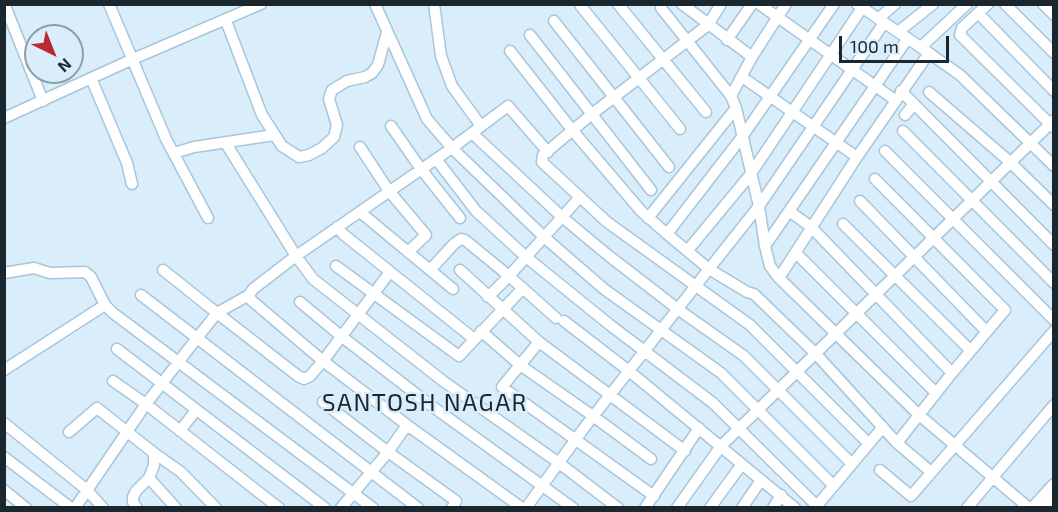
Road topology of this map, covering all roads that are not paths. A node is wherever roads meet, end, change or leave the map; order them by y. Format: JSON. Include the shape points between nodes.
{"nodes":[{"id":1,"x":109,"y":4,"type":"edge"},
{"id":2,"x":261,"y":4,"type":"edge"},
{"id":3,"x":375,"y":4,"type":"edge"},
{"id":4,"x":434,"y":4,"type":"edge"},
{"id":5,"x":618,"y":4,"type":"edge"},
{"id":6,"x":721,"y":4,"type":"edge"},
{"id":7,"x":752,"y":4,"type":"edge"},
{"id":8,"x":759,"y":4,"type":"edge"},
{"id":9,"x":786,"y":4,"type":"edge"},
{"id":10,"x":834,"y":4,"type":"edge"},
{"id":11,"x":895,"y":4,"type":"edge"},
{"id":12,"x":933,"y":4,"type":"edge"},
{"id":13,"x":967,"y":4,"type":"edge"},
{"id":14,"x":987,"y":4,"type":"edge"},
{"id":15,"x":1005,"y":4,"type":"edge"},
{"id":16,"x":1043,"y":4,"type":"edge"},
{"id":17,"x":580,"y":5,"type":"edge"},
{"id":18,"x":683,"y":5,"type":"edge"},
{"id":19,"x":860,"y":6,"type":"edge"},
{"id":20,"x":6,"y":9,"type":"edge"},
{"id":21,"x":661,"y":9,"type":"dead end"},
{"id":22,"x":978,"y":13,"type":"junction"},
{"id":23,"x":1053,"y":15,"type":"edge"},
{"id":24,"x":777,"y":18,"type":"junction"},
{"id":25,"x":226,"y":21,"type":"junction"},
{"id":26,"x":554,"y":21,"type":"dead end"},
{"id":27,"x":881,"y":21,"type":"junction"},
{"id":28,"x":708,"y":25,"type":"junction"},
{"id":29,"x":387,"y":32,"type":"junction"},
{"id":30,"x":530,"y":35,"type":"dead end"},
{"id":31,"x":903,"y":35,"type":"junction"},
{"id":32,"x":687,"y":40,"type":"junction"},
{"id":33,"x":727,"y":40,"type":"junction"},
{"id":34,"x":810,"y":40,"type":"junction"},
{"id":35,"x":925,"y":50,"type":"junction"},
{"id":36,"x":510,"y":51,"type":"dead end"},
{"id":37,"x":1053,"y":53,"type":"edge"},
{"id":38,"x":830,"y":54,"type":"junction"},
{"id":39,"x":752,"y":57,"type":"junction"},
{"id":40,"x":662,"y":58,"type":"junction"},
{"id":41,"x":133,"y":59,"type":"junction"},
{"id":42,"x":852,"y":70,"type":"junction"},
{"id":43,"x":639,"y":77,"type":"junction"},
{"id":44,"x":742,"y":77,"type":"junction"},
{"id":45,"x":91,"y":78,"type":"junction"},
{"id":46,"x":873,"y":87,"type":"junction"},
{"id":47,"x":1053,"y":91,"type":"edge"},
{"id":48,"x":929,"y":92,"type":"dead end"},
{"id":49,"x":770,"y":95,"type":"junction"},
{"id":50,"x":731,"y":96,"type":"junction"},
{"id":51,"x":898,"y":96,"type":"junction"},
{"id":52,"x":614,"y":97,"type":"junction"},
{"id":53,"x":43,"y":101,"type":"junction"},
{"id":54,"x":914,"y":104,"type":"junction"},
{"id":55,"x":736,"y":108,"type":"junction"},
{"id":56,"x":792,"y":110,"type":"junction"},
{"id":57,"x":706,"y":112,"type":"dead end"},
{"id":58,"x":592,"y":114,"type":"junction"},
{"id":59,"x":905,"y":115,"type":"dead end"},
{"id":60,"x":4,"y":118,"type":"edge"},
{"id":61,"x":1052,"y":123,"type":"edge"},
{"id":62,"x":391,"y":126,"type":"dead end"},
{"id":63,"x":814,"y":127,"type":"junction"},
{"id":64,"x":680,"y":129,"type":"dead end"},
{"id":65,"x":476,"y":130,"type":"junction"},
{"id":66,"x":573,"y":131,"type":"junction"},
{"id":67,"x":903,"y":131,"type":"dead end"},
{"id":68,"x":274,"y":135,"type":"junction"},
{"id":69,"x":742,"y":137,"type":"junction"},
{"id":70,"x":225,"y":142,"type":"junction"},
{"id":71,"x":836,"y":142,"type":"junction"},
{"id":72,"x":1030,"y":143,"type":"junction"},
{"id":73,"x":360,"y":147,"type":"dead end"},
{"id":74,"x":452,"y":148,"type":"junction"},
{"id":75,"x":548,"y":152,"type":"junction"},
{"id":76,"x":885,"y":152,"type":"dead end"},
{"id":77,"x":174,"y":153,"type":"junction"},
{"id":78,"x":857,"y":157,"type":"junction"},
{"id":79,"x":435,"y":159,"type":"junction"},
{"id":80,"x":1010,"y":162,"type":"junction"},
{"id":81,"x":1053,"y":166,"type":"edge"},
{"id":82,"x":669,"y":167,"type":"dead end"},
{"id":83,"x":421,"y":169,"type":"junction"},
{"id":84,"x":750,"y":175,"type":"junction"},
{"id":85,"x":876,"y":179,"type":"dead end"},
{"id":86,"x":991,"y":182,"type":"junction"},
{"id":87,"x":132,"y":184,"type":"dead end"},
{"id":88,"x":651,"y":190,"type":"dead end"},
{"id":89,"x":389,"y":191,"type":"junction"},
{"id":90,"x":580,"y":197,"type":"junction"},
{"id":91,"x":860,"y":201,"type":"dead end"},
{"id":92,"x":971,"y":201,"type":"junction"},
{"id":93,"x":1053,"y":205,"type":"edge"},
{"id":94,"x":759,"y":206,"type":"junction"},
{"id":95,"x":360,"y":212,"type":"junction"},
{"id":96,"x":789,"y":212,"type":"junction"},
{"id":97,"x":562,"y":217,"type":"junction"},
{"id":98,"x":208,"y":218,"type":"dead end"},
{"id":99,"x":460,"y":218,"type":"dead end"},
{"id":100,"x":648,"y":218,"type":"junction"},
{"id":101,"x":952,"y":219,"type":"junction"},
{"id":102,"x":843,"y":224,"type":"dead end"},
{"id":103,"x":337,"y":227,"type":"junction"},
{"id":104,"x":812,"y":227,"type":"junction"},
{"id":105,"x":667,"y":234,"type":"junction"},
{"id":106,"x":544,"y":237,"type":"junction"},
{"id":107,"x":934,"y":238,"type":"junction"},
{"id":108,"x":1053,"y":245,"type":"edge"},
{"id":109,"x":765,"y":246,"type":"junction"},
{"id":110,"x":688,"y":250,"type":"junction"},
{"id":111,"x":408,"y":252,"type":"junction"},
{"id":112,"x":796,"y":253,"type":"junction"},
{"id":113,"x":297,"y":256,"type":"junction"},
{"id":114,"x":915,"y":256,"type":"junction"},
{"id":115,"x":526,"y":257,"type":"junction"},
{"id":116,"x":336,"y":266,"type":"dead end"},
{"id":117,"x":709,"y":269,"type":"junction"},
{"id":118,"x":163,"y":270,"type":"dead end"},
{"id":119,"x":430,"y":270,"type":"junction"},
{"id":120,"x":460,"y":270,"type":"dead end"},
{"id":121,"x":390,"y":272,"type":"junction"},
{"id":122,"x":4,"y":273,"type":"edge"},
{"id":123,"x":509,"y":276,"type":"junction"},
{"id":124,"x":895,"y":276,"type":"junction"},
{"id":125,"x":779,"y":278,"type":"junction"},
{"id":126,"x":1053,"y":283,"type":"edge"},
{"id":127,"x":523,"y":288,"type":"junction"},
{"id":128,"x":696,"y":288,"type":"junction"},
{"id":129,"x":453,"y":289,"type":"dead end"},
{"id":130,"x":373,"y":294,"type":"junction"},
{"id":131,"x":141,"y":295,"type":"dead end"},
{"id":132,"x":249,"y":295,"type":"junction"},
{"id":133,"x":876,"y":295,"type":"junction"},
{"id":134,"x":488,"y":297,"type":"junction"},
{"id":135,"x":300,"y":302,"type":"dead end"},
{"id":136,"x":105,"y":305,"type":"junction"},
{"id":137,"x":502,"y":310,"type":"junction"},
{"id":138,"x":679,"y":310,"type":"junction"},
{"id":139,"x":217,"y":313,"type":"junction"},
{"id":140,"x":857,"y":313,"type":"junction"},
{"id":141,"x":359,"y":314,"type":"junction"},
{"id":142,"x":1053,"y":320,"type":"edge"},
{"id":143,"x":662,"y":331,"type":"junction"},
{"id":144,"x":986,"y":331,"type":"junction"},
{"id":145,"x":1053,"y":331,"type":"edge"},
{"id":146,"x":837,"y":333,"type":"junction"},
{"id":147,"x":477,"y":335,"type":"junction"},
{"id":148,"x":341,"y":336,"type":"junction"},
{"id":149,"x":197,"y":338,"type":"junction"},
{"id":150,"x":539,"y":342,"type":"junction"},
{"id":151,"x":117,"y":349,"type":"dead end"},
{"id":152,"x":646,"y":350,"type":"junction"},
{"id":153,"x":970,"y":350,"type":"junction"},
{"id":154,"x":816,"y":354,"type":"junction"},
{"id":155,"x":179,"y":361,"type":"junction"},
{"id":156,"x":323,"y":361,"type":"junction"},
{"id":157,"x":520,"y":365,"type":"junction"},
{"id":158,"x":4,"y":370,"type":"edge"},
{"id":159,"x":629,"y":371,"type":"junction"},
{"id":160,"x":798,"y":372,"type":"junction"},
{"id":161,"x":952,"y":373,"type":"junction"},
{"id":162,"x":113,"y":381,"type":"dead end"},
{"id":163,"x":162,"y":383,"type":"junction"},
{"id":164,"x":778,"y":391,"type":"junction"},
{"id":165,"x":936,"y":393,"type":"junction"},
{"id":166,"x":610,"y":395,"type":"junction"},
{"id":167,"x":323,"y":402,"type":"dead end"},
{"id":168,"x":146,"y":404,"type":"junction"},
{"id":169,"x":1053,"y":405,"type":"edge"},
{"id":170,"x":196,"y":410,"type":"junction"},
{"id":171,"x":759,"y":410,"type":"junction"},
{"id":172,"x":918,"y":414,"type":"junction"},
{"id":173,"x":593,"y":416,"type":"junction"},
{"id":174,"x":4,"y":423,"type":"edge"},
{"id":175,"x":407,"y":425,"type":"junction"},
{"id":176,"x":883,"y":427,"type":"junction"},
{"id":177,"x":699,"y":428,"type":"junction"},
{"id":178,"x":739,"y":429,"type":"junction"},
{"id":179,"x":126,"y":431,"type":"junction"},
{"id":180,"x":180,"y":431,"type":"junction"},
{"id":181,"x":69,"y":432,"type":"dead end"},
{"id":182,"x":575,"y":441,"type":"junction"},
{"id":183,"x":897,"y":443,"type":"junction"},
{"id":184,"x":869,"y":444,"type":"junction"},
{"id":185,"x":955,"y":445,"type":"junction"},
{"id":186,"x":721,"y":446,"type":"junction"},
{"id":187,"x":685,"y":451,"type":"junction"},
{"id":188,"x":388,"y":452,"type":"junction"},
{"id":189,"x":154,"y":453,"type":"junction"},
{"id":190,"x":4,"y":457,"type":"edge"},
{"id":191,"x":651,"y":459,"type":"dead end"},
{"id":192,"x":559,"y":463,"type":"junction"},
{"id":193,"x":742,"y":464,"type":"junction"},
{"id":194,"x":852,"y":464,"type":"junction"},
{"id":195,"x":879,"y":470,"type":"dead end"},
{"id":196,"x":931,"y":472,"type":"junction"},
{"id":197,"x":370,"y":473,"type":"junction"},
{"id":198,"x":993,"y":477,"type":"junction"},
{"id":199,"x":149,"y":478,"type":"junction"},
{"id":200,"x":761,"y":480,"type":"junction"},
{"id":201,"x":1053,"y":484,"type":"edge"},
{"id":202,"x":542,"y":486,"type":"junction"},
{"id":203,"x":834,"y":486,"type":"junction"},
{"id":204,"x":4,"y":490,"type":"edge"},
{"id":205,"x":87,"y":490,"type":"junction"},
{"id":206,"x":354,"y":493,"type":"junction"},
{"id":207,"x":654,"y":495,"type":"junction"},
{"id":208,"x":781,"y":495,"type":"junction"},
{"id":209,"x":1053,"y":497,"type":"edge"},
{"id":210,"x":454,"y":504,"type":"edge"},
{"id":211,"x":26,"y":507,"type":"edge"},
{"id":212,"x":73,"y":507,"type":"edge"},
{"id":213,"x":103,"y":507,"type":"edge"},
{"id":214,"x":138,"y":507,"type":"edge"},
{"id":215,"x":176,"y":507,"type":"edge"},
{"id":216,"x":216,"y":507,"type":"edge"},
{"id":217,"x":279,"y":507,"type":"edge"},
{"id":218,"x":325,"y":507,"type":"edge"},
{"id":219,"x":341,"y":507,"type":"edge"},
{"id":220,"x":373,"y":507,"type":"edge"},
{"id":221,"x":418,"y":507,"type":"edge"},
{"id":222,"x":467,"y":507,"type":"edge"},
{"id":223,"x":524,"y":507,"type":"edge"},
{"id":224,"x":573,"y":507,"type":"edge"},
{"id":225,"x":618,"y":507,"type":"edge"},
{"id":226,"x":645,"y":507,"type":"edge"},
{"id":227,"x":677,"y":507,"type":"edge"},
{"id":228,"x":710,"y":507,"type":"edge"},
{"id":229,"x":742,"y":507,"type":"edge"},
{"id":230,"x":773,"y":507,"type":"edge"},
{"id":231,"x":795,"y":507,"type":"edge"},
{"id":232,"x":816,"y":507,"type":"edge"},
{"id":233,"x":967,"y":507,"type":"edge"},
{"id":234,"x":1031,"y":507,"type":"edge"},
{"id":235,"x":1044,"y":507,"type":"edge"}],
"edges":[{"from":1,"to":41,"type":"street"},
{"from":2,"to":25,"type":"street"},
{"from":3,"to":29,"type":"street"},
{"from":4,"to":65,"type":"street","via":[[441,56]]},
{"from":5,"to":40,"type":"street"},
{"from":6,"to":28,"type":"street"},
{"from":7,"to":33,"type":"street"},
{"from":8,"to":24,"type":"street"},
{"from":9,"to":24,"type":"street"},
{"from":10,"to":34,"type":"street"},
{"from":11,"to":27,"type":"street"},
{"from":12,"to":31,"type":"street"},
{"from":13,"to":35,"type":"street"},
{"from":14,"to":22,"type":"street"},
{"from":15,"to":37,"type":"street"},
{"from":16,"to":23,"type":"street"},
{"from":17,"to":43,"type":"street"},
{"from":18,"to":28,"type":"street"},
{"from":19,"to":27,"type":"street"},
{"from":19,"to":38,"type":"street"},
{"from":20,"to":53,"type":"street"},
{"from":21,"to":32,"type":"street"},
{"from":22,"to":47,"type":"street"},
{"from":22,"to":61,"type":"street","via":[[962,28],[962,37]]},
{"from":24,"to":34,"type":"street"},
{"from":24,"to":39,"type":"street"},
{"from":25,"to":41,"type":"street"},
{"from":25,"to":68,"type":"street","via":[[262,115]]},
{"from":26,"to":52,"type":"street"},
{"from":27,"to":31,"type":"street"},
{"from":27,"to":42,"type":"street"},
{"from":28,"to":32,"type":"street"},
{"from":28,"to":33,"type":"street"},
{"from":29,"to":68,"type":"street","via":[[372,73],[332,90],[328,99],[337,130],[322,148],[299,157]]},
{"from":29,"to":74,"type":"street","via":[[428,120]]},
{"from":30,"to":58,"type":"street"},
{"from":31,"to":35,"type":"street"},
{"from":31,"to":46,"type":"street"},
{"from":32,"to":40,"type":"street"},
{"from":32,"to":50,"type":"street"},
{"from":33,"to":39,"type":"street"},
{"from":34,"to":38,"type":"street"},
{"from":34,"to":49,"type":"street"},
{"from":35,"to":51,"type":"street"},
{"from":35,"to":72,"type":"street","via":[[960,75]]},
{"from":36,"to":66,"type":"street"},
{"from":38,"to":42,"type":"street"},
{"from":38,"to":56,"type":"street"},
{"from":39,"to":44,"type":"street"},
{"from":40,"to":43,"type":"street"},
{"from":40,"to":57,"type":"street"},
{"from":41,"to":45,"type":"street"},
{"from":41,"to":77,"type":"street"},
{"from":42,"to":46,"type":"street"},
{"from":42,"to":63,"type":"street"},
{"from":43,"to":52,"type":"street"},
{"from":43,"to":64,"type":"street"},
{"from":44,"to":49,"type":"street"},
{"from":44,"to":50,"type":"street"},
{"from":45,"to":53,"type":"street"},
{"from":45,"to":87,"type":"street"},
{"from":46,"to":51,"type":"street"},
{"from":46,"to":71,"type":"street"},
{"from":48,"to":80,"type":"street"},
{"from":49,"to":56,"type":"street"},
{"from":49,"to":69,"type":"street"},
{"from":50,"to":55,"type":"street"},
{"from":51,"to":54,"type":"street"},
{"from":51,"to":78,"type":"street"},
{"from":52,"to":58,"type":"street"},
{"from":52,"to":82,"type":"street"},
{"from":53,"to":60,"type":"street"},
{"from":54,"to":59,"type":"street"},
{"from":54,"to":86,"type":"street"},
{"from":55,"to":69,"type":"street"},
{"from":55,"to":100,"type":"street"},
{"from":56,"to":63,"type":"street"},
{"from":56,"to":84,"type":"street"},
{"from":58,"to":66,"type":"street"},
{"from":58,"to":88,"type":"street"},
{"from":61,"to":72,"type":"street"},
{"from":62,"to":83,"type":"street"},
{"from":63,"to":71,"type":"street"},
{"from":63,"to":94,"type":"street"},
{"from":65,"to":74,"type":"street"},
{"from":65,"to":75,"type":"street","via":[[508,106]]},
{"from":65,"to":97,"type":"street"},
{"from":66,"to":75,"type":"street"},
{"from":66,"to":100,"type":"street"},
{"from":67,"to":92,"type":"street"},
{"from":68,"to":70,"type":"street"},
{"from":69,"to":84,"type":"street"},
{"from":69,"to":105,"type":"street"},
{"from":70,"to":77,"type":"street"},
{"from":70,"to":113,"type":"street"},
{"from":71,"to":78,"type":"street"},
{"from":71,"to":96,"type":"street"},
{"from":72,"to":80,"type":"street"},
{"from":72,"to":81,"type":"street"},
{"from":73,"to":89,"type":"street"},
{"from":74,"to":79,"type":"street"},
{"from":74,"to":106,"type":"street"},
{"from":75,"to":90,"type":"street","via":[[542,159],[544,165]]},
{"from":76,"to":101,"type":"street"},
{"from":77,"to":98,"type":"street"},
{"from":78,"to":104,"type":"street"},
{"from":79,"to":83,"type":"street"},
{"from":79,"to":115,"type":"street","via":[[476,211]]},
{"from":80,"to":86,"type":"street"},
{"from":80,"to":93,"type":"street"},
{"from":83,"to":89,"type":"street"},
{"from":83,"to":99,"type":"street"},
{"from":84,"to":94,"type":"street"},
{"from":84,"to":110,"type":"street"},
{"from":85,"to":107,"type":"street"},
{"from":86,"to":92,"type":"street"},
{"from":86,"to":108,"type":"street"},
{"from":89,"to":95,"type":"street"},
{"from":89,"to":111,"type":"street","via":[[426,235]]},
{"from":90,"to":97,"type":"street"},
{"from":90,"to":128,"type":"street","via":[[607,222]]},
{"from":91,"to":114,"type":"street"},
{"from":92,"to":101,"type":"street"},
{"from":92,"to":126,"type":"street"},
{"from":94,"to":109,"type":"street"},
{"from":94,"to":117,"type":"street"},
{"from":95,"to":103,"type":"street"},
{"from":95,"to":111,"type":"street"},
{"from":96,"to":104,"type":"street"},
{"from":96,"to":109,"type":"street"},
{"from":97,"to":106,"type":"street"},
{"from":97,"to":138,"type":"street"},
{"from":100,"to":105,"type":"street"},
{"from":101,"to":107,"type":"street"},
{"from":101,"to":142,"type":"street"},
{"from":102,"to":124,"type":"street"},
{"from":103,"to":113,"type":"street"},
{"from":103,"to":121,"type":"street"},
{"from":104,"to":112,"type":"street"},
{"from":104,"to":133,"type":"street"},
{"from":105,"to":110,"type":"street"},
{"from":106,"to":115,"type":"street"},
{"from":106,"to":143,"type":"street","via":[[604,289]]},
{"from":107,"to":114,"type":"street"},
{"from":107,"to":144,"type":"street","via":[[1005,310]]},
{"from":109,"to":125,"type":"street","via":[[770,266]]},
{"from":110,"to":117,"type":"street"},
{"from":111,"to":119,"type":"street"},
{"from":112,"to":125,"type":"street"},
{"from":112,"to":140,"type":"street"},
{"from":113,"to":132,"type":"street"},
{"from":113,"to":141,"type":"street","via":[[313,279]]},
{"from":114,"to":124,"type":"street"},
{"from":114,"to":144,"type":"street"},
{"from":115,"to":123,"type":"street"},
{"from":115,"to":152,"type":"street"},
{"from":116,"to":130,"type":"street"},
{"from":117,"to":128,"type":"street"},
{"from":117,"to":154,"type":"street","via":[[754,294]]},
{"from":118,"to":139,"type":"street"},
{"from":119,"to":123,"type":"street","via":[[461,239]]},
{"from":119,"to":129,"type":"street"},
{"from":120,"to":134,"type":"street"},
{"from":121,"to":130,"type":"street"},
{"from":121,"to":147,"type":"street"},
{"from":122,"to":136,"type":"street","via":[[34,268],[50,273],[85,272]]},
{"from":123,"to":127,"type":"street"},
{"from":123,"to":134,"type":"street"},
{"from":124,"to":133,"type":"street"},
{"from":124,"to":153,"type":"street"},
{"from":125,"to":146,"type":"street"},
{"from":127,"to":137,"type":"street"},
{"from":127,"to":159,"type":"street"},
{"from":128,"to":138,"type":"street"},
{"from":128,"to":160,"type":"street","via":[[750,326]]},
{"from":130,"to":141,"type":"street"},
{"from":130,"to":147,"type":"street","via":[[459,356]]},
{"from":131,"to":149,"type":"street"},
{"from":132,"to":139,"type":"street"},
{"from":132,"to":156,"type":"street"},
{"from":133,"to":140,"type":"street"},
{"from":133,"to":161,"type":"street"},
{"from":134,"to":137,"type":"street"},
{"from":135,"to":148,"type":"street"},
{"from":136,"to":155,"type":"street"},
{"from":136,"to":158,"type":"street"},
{"from":137,"to":147,"type":"street"},
{"from":137,"to":150,"type":"street"},
{"from":138,"to":143,"type":"street"},
{"from":138,"to":164,"type":"street","via":[[744,356]]},
{"from":139,"to":149,"type":"street"},
{"from":139,"to":156,"type":"street","via":[[304,379]]},
{"from":140,"to":146,"type":"street"},
{"from":140,"to":165,"type":"street"},
{"from":141,"to":148,"type":"street"},
{"from":141,"to":192,"type":"street","via":[[443,381]]},
{"from":143,"to":152,"type":"street"},
{"from":143,"to":171,"type":"street","via":[[721,373]]},
{"from":144,"to":153,"type":"street"},
{"from":145,"to":185,"type":"street"},
{"from":146,"to":154,"type":"street"},
{"from":146,"to":172,"type":"street"},
{"from":147,"to":157,"type":"street"},
{"from":148,"to":156,"type":"street"},
{"from":148,"to":202,"type":"street"},
{"from":149,"to":155,"type":"street"},
{"from":149,"to":197,"type":"street"},
{"from":150,"to":157,"type":"street"},
{"from":150,"to":166,"type":"street"},
{"from":151,"to":163,"type":"street"},
{"from":152,"to":159,"type":"street"},
{"from":152,"to":178,"type":"street"},
{"from":153,"to":161,"type":"street"},
{"from":154,"to":160,"type":"street"},
{"from":154,"to":176,"type":"street"},
{"from":155,"to":163,"type":"street"},
{"from":155,"to":206,"type":"street"},
{"from":156,"to":175,"type":"street"},
{"from":157,"to":173,"type":"street"},
{"from":157,"to":182,"type":"street","via":[[502,387]]},
{"from":159,"to":166,"type":"street"},
{"from":159,"to":177,"type":"street"},
{"from":160,"to":164,"type":"street"},
{"from":160,"to":184,"type":"street"},
{"from":161,"to":165,"type":"street"},
{"from":162,"to":168,"type":"street"},
{"from":163,"to":168,"type":"street"},
{"from":163,"to":170,"type":"street"},
{"from":164,"to":171,"type":"street"},
{"from":164,"to":194,"type":"street"},
{"from":165,"to":172,"type":"street"},
{"from":166,"to":173,"type":"street"},
{"from":166,"to":187,"type":"street"},
{"from":167,"to":188,"type":"street"},
{"from":168,"to":179,"type":"street"},
{"from":168,"to":180,"type":"street"},
{"from":169,"to":198,"type":"street"},
{"from":170,"to":180,"type":"street"},
{"from":170,"to":218,"type":"street"},
{"from":171,"to":178,"type":"street"},
{"from":171,"to":203,"type":"street"},
{"from":172,"to":183,"type":"street"},
{"from":172,"to":185,"type":"street"},
{"from":173,"to":182,"type":"street"},
{"from":173,"to":191,"type":"street"},
{"from":174,"to":205,"type":"street"},
{"from":175,"to":188,"type":"street"},
{"from":175,"to":223,"type":"street"},
{"from":176,"to":183,"type":"street"},
{"from":176,"to":184,"type":"street"},
{"from":177,"to":186,"type":"street"},
{"from":177,"to":187,"type":"street"},
{"from":178,"to":186,"type":"street"},
{"from":178,"to":232,"type":"street"},
{"from":179,"to":181,"type":"street","via":[[97,408]]},
{"from":179,"to":189,"type":"street"},
{"from":179,"to":205,"type":"street"},
{"from":180,"to":217,"type":"street"},
{"from":182,"to":192,"type":"street"},
{"from":182,"to":207,"type":"street"},
{"from":183,"to":196,"type":"street"},
{"from":184,"to":194,"type":"street"},
{"from":185,"to":196,"type":"street"},
{"from":185,"to":198,"type":"street"},
{"from":186,"to":193,"type":"street"},
{"from":186,"to":227,"type":"street"},
{"from":187,"to":207,"type":"street"},
{"from":188,"to":197,"type":"street"},
{"from":188,"to":210,"type":"street"},
{"from":189,"to":199,"type":"street"},
{"from":189,"to":216,"type":"street","via":[[181,472]]},
{"from":190,"to":212,"type":"street"},
{"from":192,"to":202,"type":"street"},
{"from":192,"to":225,"type":"street"},
{"from":193,"to":200,"type":"street"},
{"from":193,"to":228,"type":"street"},
{"from":194,"to":203,"type":"street"},
{"from":195,"to":196,"type":"street","via":[[911,496]]},
{"from":197,"to":206,"type":"street"},
{"from":197,"to":221,"type":"street"},
{"from":198,"to":233,"type":"street"},
{"from":198,"to":234,"type":"street"},
{"from":199,"to":214,"type":"street","via":[[133,497]]},
{"from":199,"to":215,"type":"street"},
{"from":200,"to":208,"type":"street"},
{"from":200,"to":229,"type":"street"},
{"from":201,"to":234,"type":"street"},
{"from":202,"to":223,"type":"street"},
{"from":202,"to":224,"type":"street"},
{"from":203,"to":232,"type":"street"},
{"from":204,"to":211,"type":"street"},
{"from":205,"to":212,"type":"street"},
{"from":205,"to":213,"type":"street"},
{"from":206,"to":219,"type":"street"},
{"from":206,"to":220,"type":"street"},
{"from":207,"to":226,"type":"street"},
{"from":208,"to":230,"type":"street"},
{"from":208,"to":231,"type":"street"},
{"from":209,"to":235,"type":"street"},
{"from":210,"to":222,"type":"street"}]}
